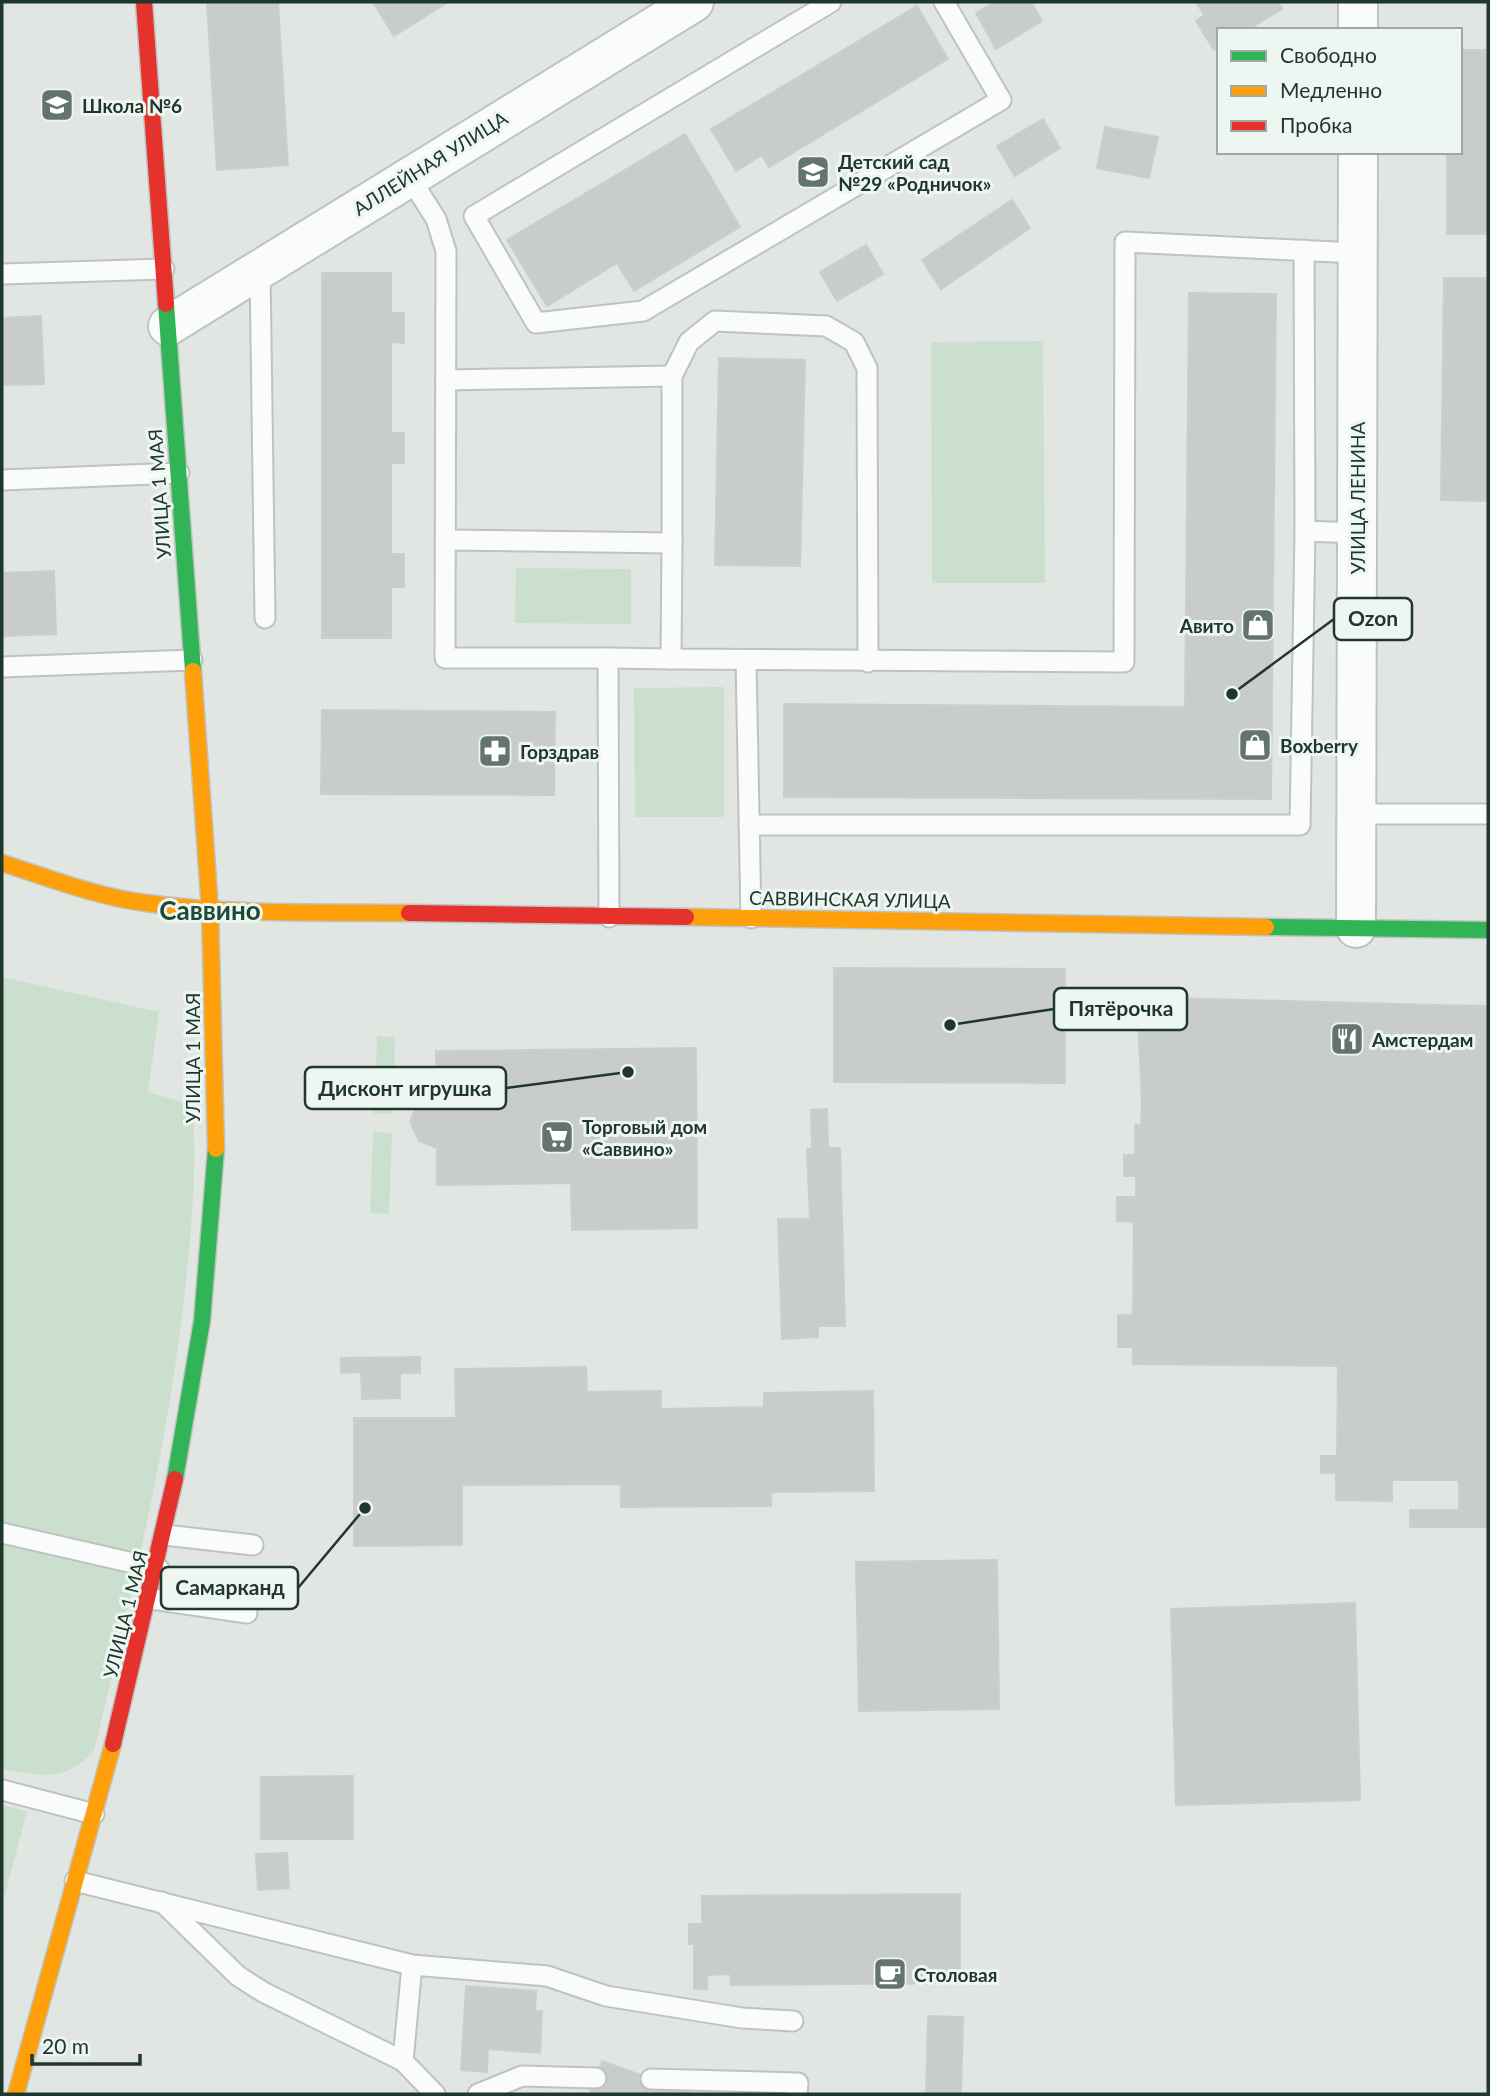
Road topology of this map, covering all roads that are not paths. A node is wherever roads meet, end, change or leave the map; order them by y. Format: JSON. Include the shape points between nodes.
{"nodes":[{"id":1,"x":144,"y":2,"type":"edge"},
{"id":2,"x":694,"y":2,"type":"edge"},
{"id":3,"x":831,"y":2,"type":"edge"},
{"id":4,"x":944,"y":2,"type":"edge"},
{"id":5,"x":1358,"y":2,"type":"edge"},
{"id":6,"x":1358,"y":28,"type":"edge"},
{"id":7,"x":1357,"y":154,"type":"edge"},
{"id":8,"x":408,"y":175,"type":"junction"},
{"id":9,"x":1304,"y":250,"type":"junction"},
{"id":10,"x":1357,"y":253,"type":"junction"},
{"id":11,"x":164,"y":268,"type":"junction"},
{"id":12,"x":260,"y":270,"type":"junction"},
{"id":13,"x":2,"y":274,"type":"edge"},
{"id":14,"x":168,"y":326,"type":"junction"},
{"id":15,"x":672,"y":376,"type":"junction"},
{"id":16,"x":446,"y":380,"type":"junction"},
{"id":17,"x":178,"y":473,"type":"junction"},
{"id":18,"x":2,"y":480,"type":"edge"},
{"id":19,"x":1305,"y":531,"type":"junction"},
{"id":20,"x":1357,"y":533,"type":"junction"},
{"id":21,"x":446,"y":540,"type":"junction"},
{"id":22,"x":672,"y":543,"type":"junction"},
{"id":23,"x":265,"y":618,"type":"dead end"},
{"id":24,"x":608,"y":659,"type":"junction"},
{"id":25,"x":671,"y":659,"type":"junction"},
{"id":26,"x":192,"y":660,"type":"junction"},
{"id":27,"x":746,"y":660,"type":"junction"},
{"id":28,"x":868,"y":662,"type":"junction"},
{"id":29,"x":2,"y":667,"type":"edge"},
{"id":30,"x":1356,"y":814,"type":"junction"},
{"id":31,"x":1488,"y":814,"type":"edge"},
{"id":32,"x":749,"y":825,"type":"junction"},
{"id":33,"x":2,"y":863,"type":"edge"},
{"id":34,"x":210,"y":911,"type":"junction"},
{"id":35,"x":608,"y":917,"type":"junction"},
{"id":36,"x":751,"y":918,"type":"junction"},
{"id":37,"x":1356,"y":928,"type":"junction"},
{"id":38,"x":1488,"y":930,"type":"edge"},
{"id":39,"x":2,"y":1533,"type":"edge"},
{"id":40,"x":165,"y":1535,"type":"junction"},
{"id":41,"x":253,"y":1545,"type":"dead end"},
{"id":42,"x":159,"y":1569,"type":"junction"},
{"id":43,"x":152,"y":1599,"type":"junction"},
{"id":44,"x":247,"y":1613,"type":"dead end"},
{"id":45,"x":2,"y":1790,"type":"edge"},
{"id":46,"x":94,"y":1814,"type":"junction"},
{"id":47,"x":75,"y":1881,"type":"junction"},
{"id":48,"x":162,"y":1901,"type":"junction"},
{"id":49,"x":412,"y":1965,"type":"junction"},
{"id":50,"x":793,"y":2021,"type":"dead end"},
{"id":51,"x":403,"y":2061,"type":"junction"},
{"id":52,"x":596,"y":2078,"type":"dead end"},
{"id":53,"x":651,"y":2079,"type":"dead end"},
{"id":54,"x":2,"y":2091,"type":"edge"},
{"id":55,"x":16,"y":2094,"type":"edge"},
{"id":56,"x":435,"y":2094,"type":"edge"},
{"id":57,"x":478,"y":2094,"type":"edge"},
{"id":58,"x":797,"y":2094,"type":"edge"}],
"edges":[{"from":1,"to":11,"type":"street","name":"УЛИЦА 1 МАЯ"},
{"from":2,"to":8,"type":"street","name":"АЛЛЕЙНАЯ УЛИЦА"},
{"from":3,"to":4,"type":"lane","via":[[474,216],[536,323],[643,312],[1001,100]]},
{"from":5,"to":6,"type":"street"},
{"from":7,"to":10,"type":"street","name":"УЛИЦА ЛЕНИНА"},
{"from":8,"to":12,"type":"street","name":"АЛЛЕЙНАЯ УЛИЦА"},
{"from":8,"to":16,"type":"lane","via":[[436,219],[446,251]]},
{"from":9,"to":10,"type":"lane"},
{"from":9,"to":19,"type":"lane"},
{"from":9,"to":28,"type":"lane","via":[[1125,242],[1124,662]]},
{"from":10,"to":20,"type":"street","name":"УЛИЦА ЛЕНИНА"},
{"from":11,"to":13,"type":"lane"},
{"from":11,"to":14,"type":"street","name":"УЛИЦА 1 МАЯ"},
{"from":12,"to":14,"type":"street","name":"АЛЛЕЙНАЯ УЛИЦА"},
{"from":12,"to":23,"type":"lane"},
{"from":14,"to":17,"type":"street","name":"УЛИЦА 1 МАЯ"},
{"from":15,"to":16,"type":"lane"},
{"from":15,"to":22,"type":"lane"},
{"from":15,"to":28,"type":"lane","via":[[689,342],[715,321],[826,326],[854,342],[867,368]]},
{"from":16,"to":21,"type":"lane"},
{"from":17,"to":18,"type":"lane"},
{"from":17,"to":26,"type":"street","name":"УЛИЦА 1 МАЯ"},
{"from":19,"to":20,"type":"lane"},
{"from":19,"to":32,"type":"lane","via":[[1300,825]]},
{"from":20,"to":30,"type":"street","name":"УЛИЦА ЛЕНИНА"},
{"from":21,"to":22,"type":"lane"},
{"from":21,"to":24,"type":"lane","via":[[444,658]]},
{"from":22,"to":25,"type":"lane"},
{"from":24,"to":25,"type":"lane"},
{"from":24,"to":35,"type":"lane"},
{"from":25,"to":27,"type":"lane"},
{"from":26,"to":29,"type":"lane"},
{"from":26,"to":34,"type":"street","name":"УЛИЦА 1 МАЯ"},
{"from":27,"to":28,"type":"lane"},
{"from":27,"to":32,"type":"lane"},
{"from":30,"to":31,"type":"lane"},
{"from":30,"to":37,"type":"street","name":"УЛИЦА ЛЕНИНА"},
{"from":32,"to":36,"type":"lane"},
{"from":33,"to":34,"type":"street","name":"САВВИНСКАЯ УЛИЦА","via":[[88,891]]},
{"from":34,"to":35,"type":"street","name":"САВВИНСКАЯ УЛИЦА"},
{"from":34,"to":40,"type":"street","name":"УЛИЦА 1 МАЯ","via":[[215,1016],[213,1205],[201,1323]]},
{"from":35,"to":36,"type":"street","name":"САВВИНСКАЯ УЛИЦА"},
{"from":36,"to":37,"type":"street","name":"САВВИНСКАЯ УЛИЦА"},
{"from":37,"to":38,"type":"street","name":"САВВИНСКАЯ УЛИЦА"},
{"from":39,"to":42,"type":"lane"},
{"from":40,"to":41,"type":"lane"},
{"from":40,"to":42,"type":"street","name":"УЛИЦА 1 МАЯ"},
{"from":42,"to":43,"type":"street","name":"УЛИЦА 1 МАЯ"},
{"from":43,"to":44,"type":"lane"},
{"from":43,"to":46,"type":"street","name":"УЛИЦА 1 МАЯ"},
{"from":45,"to":46,"type":"lane"},
{"from":46,"to":47,"type":"street","name":"УЛИЦА 1 МАЯ"},
{"from":47,"to":48,"type":"lane"},
{"from":47,"to":55,"type":"street","name":"УЛИЦА 1 МАЯ"},
{"from":48,"to":49,"type":"lane"},
{"from":48,"to":51,"type":"lane","via":[[238,1976]]},
{"from":49,"to":50,"type":"lane","via":[[547,1976],[606,1996],[742,2018]]},
{"from":49,"to":51,"type":"lane"},
{"from":51,"to":56,"type":"lane"},
{"from":52,"to":57,"type":"lane","via":[[522,2076]]},
{"from":53,"to":58,"type":"lane","via":[[798,2083]]},
{"from":54,"to":55,"type":"lane"}]}
